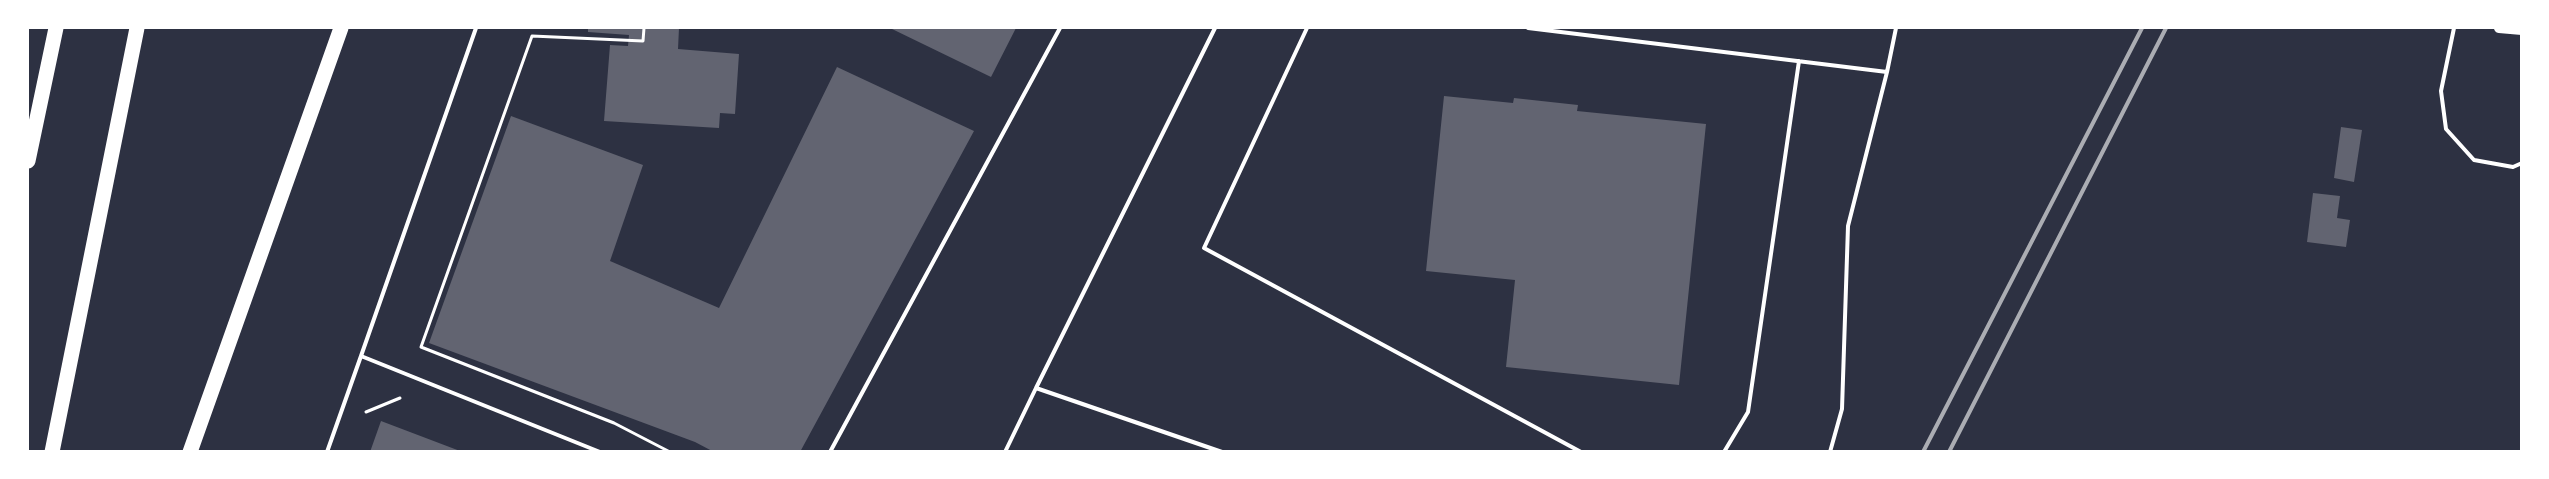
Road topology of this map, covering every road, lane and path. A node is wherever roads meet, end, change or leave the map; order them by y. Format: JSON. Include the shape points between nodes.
{"nodes":[{"id":1,"x":56,"y":28,"type":"edge"},
{"id":2,"x":137,"y":28,"type":"edge"},
{"id":3,"x":341,"y":28,"type":"edge"},
{"id":4,"x":476,"y":28,"type":"edge"},
{"id":5,"x":644,"y":28,"type":"edge"},
{"id":6,"x":1060,"y":28,"type":"edge"},
{"id":7,"x":1215,"y":28,"type":"edge"},
{"id":8,"x":1307,"y":28,"type":"edge"},
{"id":9,"x":1528,"y":28,"type":"edge"},
{"id":10,"x":1896,"y":28,"type":"edge"},
{"id":11,"x":2454,"y":28,"type":"edge"},
{"id":12,"x":2499,"y":28,"type":"edge"},
{"id":13,"x":2522,"y":30,"type":"edge"},
{"id":14,"x":52,"y":52,"type":"junction"},
{"id":15,"x":1799,"y":62,"type":"junction"},
{"id":16,"x":1887,"y":72,"type":"junction"},
{"id":17,"x":28,"y":123,"type":"edge"},
{"id":18,"x":28,"y":161,"type":"edge"},
{"id":19,"x":2522,"y":163,"type":"edge"},
{"id":20,"x":361,"y":356,"type":"junction"},
{"id":21,"x":1036,"y":388,"type":"junction"},
{"id":22,"x":400,"y":398,"type":"dead end"},
{"id":23,"x":364,"y":413,"type":"dead end"},
{"id":24,"x":52,"y":452,"type":"edge"},
{"id":25,"x":190,"y":452,"type":"edge"},
{"id":26,"x":327,"y":452,"type":"edge"},
{"id":27,"x":600,"y":452,"type":"edge"},
{"id":28,"x":670,"y":452,"type":"edge"},
{"id":29,"x":830,"y":452,"type":"edge"},
{"id":30,"x":1005,"y":452,"type":"edge"},
{"id":31,"x":1222,"y":452,"type":"edge"},
{"id":32,"x":1581,"y":452,"type":"edge"},
{"id":33,"x":1724,"y":452,"type":"edge"},
{"id":34,"x":1830,"y":452,"type":"edge"}],
"edges":[{"from":1,"to":14,"type":"highway"},
{"from":2,"to":24,"type":"highway"},
{"from":3,"to":25,"type":"highway"},
{"from":4,"to":20,"type":"lane"},
{"from":5,"to":28,"type":"path","via":[[643,41],[532,36],[421,347],[614,423]]},
{"from":6,"to":29,"type":"lane"},
{"from":7,"to":21,"type":"lane"},
{"from":8,"to":32,"type":"lane","via":[[1204,248]]},
{"from":9,"to":15,"type":"lane"},
{"from":10,"to":16,"type":"lane"},
{"from":11,"to":19,"type":"lane","via":[[2441,91],[2446,129],[2474,160],[2513,167]]},
{"from":12,"to":13,"type":"main road"},
{"from":14,"to":17,"type":"highway"},
{"from":14,"to":18,"type":"highway"},
{"from":15,"to":16,"type":"lane"},
{"from":15,"to":33,"type":"lane","via":[[1748,412]]},
{"from":16,"to":34,"type":"lane","via":[[1848,226],[1842,408]]},
{"from":20,"to":26,"type":"lane"},
{"from":20,"to":27,"type":"lane"},
{"from":21,"to":30,"type":"lane"},
{"from":21,"to":31,"type":"lane"},
{"from":22,"to":23,"type":"path"}]}
